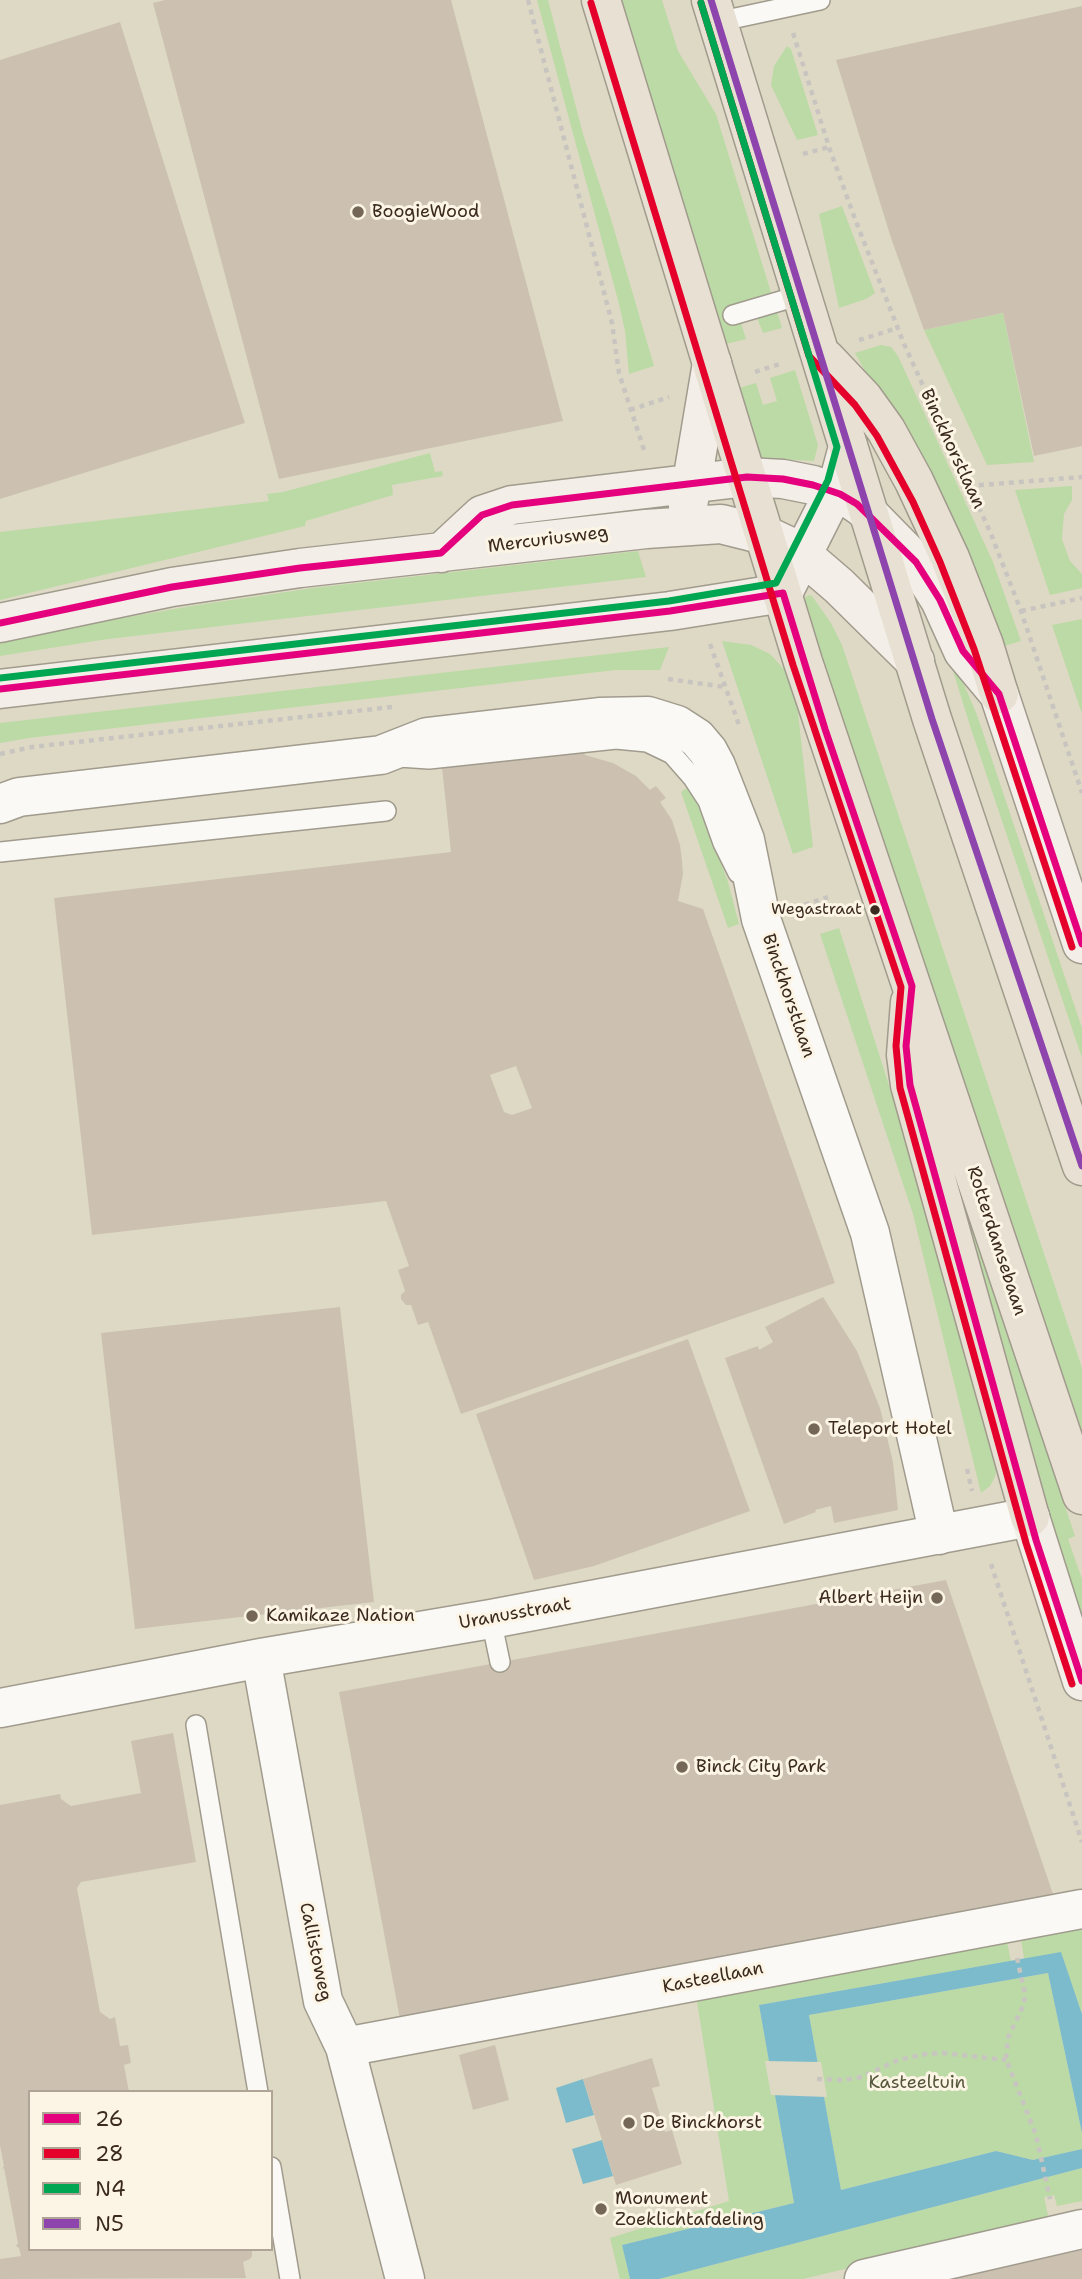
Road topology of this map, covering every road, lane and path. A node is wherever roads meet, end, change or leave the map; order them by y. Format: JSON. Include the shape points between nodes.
{"nodes":[{"id":1,"x":528,"y":0,"type":"edge"},
{"id":2,"x":601,"y":0,"type":"edge"},
{"id":3,"x":817,"y":0,"type":"edge"},
{"id":4,"x":785,"y":8,"type":"junction"},
{"id":5,"x":714,"y":11,"type":"edge"},
{"id":6,"x":829,"y":147,"type":"junction"},
{"id":7,"x":803,"y":154,"type":"dead end"},
{"id":8,"x":801,"y":295,"type":"junction"},
{"id":9,"x":733,"y":315,"type":"dead end"},
{"id":10,"x":898,"y":328,"type":"junction"},
{"id":11,"x":820,"y":352,"type":"junction"},
{"id":12,"x":712,"y":363,"type":"junction"},
{"id":13,"x":753,"y":372,"type":"dead end"},
{"id":14,"x":663,"y":399,"type":"dead end"},
{"id":15,"x":848,"y":447,"type":"junction"},
{"id":16,"x":747,"y":477,"type":"junction"},
{"id":17,"x":1082,"y":477,"type":"edge"},
{"id":18,"x":692,"y":483,"type":"junction"},
{"id":19,"x":969,"y":486,"type":"junction"},
{"id":20,"x":835,"y":492,"type":"junction"},
{"id":21,"x":869,"y":514,"type":"junction"},
{"id":22,"x":685,"y":525,"type":"junction"},
{"id":23,"x":765,"y":535,"type":"junction"},
{"id":24,"x":441,"y":553,"type":"junction"},
{"id":25,"x":802,"y":554,"type":"junction"},
{"id":26,"x":783,"y":593,"type":"junction"},
{"id":27,"x":1082,"y":598,"type":"edge"},
{"id":28,"x":1021,"y":611,"type":"junction"},
{"id":29,"x":0,"y":623,"type":"edge"},
{"id":30,"x":915,"y":661,"type":"junction"},
{"id":31,"x":661,"y":679,"type":"dead end"},
{"id":32,"x":725,"y":688,"type":"dead end"},
{"id":33,"x":0,"y":689,"type":"edge"},
{"id":34,"x":999,"y":694,"type":"junction"},
{"id":35,"x":402,"y":705,"type":"dead end"},
{"id":36,"x":0,"y":754,"type":"edge"},
{"id":37,"x":1082,"y":793,"type":"edge"},
{"id":38,"x":0,"y":804,"type":"edge"},
{"id":39,"x":386,"y":811,"type":"dead end"},
{"id":40,"x":0,"y":852,"type":"edge"},
{"id":41,"x":1082,"y":944,"type":"edge"},
{"id":42,"x":912,"y":986,"type":"junction"},
{"id":43,"x":1082,"y":1166,"type":"edge"},
{"id":44,"x":1082,"y":1495,"type":"edge"},
{"id":45,"x":1030,"y":1517,"type":"junction"},
{"id":46,"x":939,"y":1535,"type":"junction"},
{"id":47,"x":491,"y":1619,"type":"junction"},
{"id":48,"x":261,"y":1658,"type":"junction"},
{"id":49,"x":500,"y":1662,"type":"dead end"},
{"id":50,"x":1082,"y":1681,"type":"edge"},
{"id":51,"x":0,"y":1707,"type":"edge"},
{"id":52,"x":196,"y":1725,"type":"dead end"},
{"id":53,"x":1082,"y":1909,"type":"edge"},
{"id":54,"x":1017,"y":1955,"type":"dead end"},
{"id":55,"x":345,"y":2047,"type":"junction"},
{"id":56,"x":1006,"y":2060,"type":"junction"},
{"id":57,"x":817,"y":2079,"type":"dead end"},
{"id":58,"x":258,"y":2090,"type":"edge"},
{"id":59,"x":273,"y":2179,"type":"edge"},
{"id":60,"x":1050,"y":2201,"type":"dead end"},
{"id":61,"x":1082,"y":2229,"type":"edge"},
{"id":62,"x":290,"y":2279,"type":"edge"},
{"id":63,"x":405,"y":2279,"type":"edge"},
{"id":64,"x":864,"y":2279,"type":"edge"}],
"edges":[{"from":1,"to":14,"type":"path","via":[[612,323],[630,410]]},
{"from":2,"to":12,"type":"main road"},
{"from":3,"to":4,"type":"lane"},
{"from":4,"to":5,"type":"lane"},
{"from":4,"to":6,"type":"path","name":"Binckhorstlaan"},
{"from":5,"to":8,"type":"main road"},
{"from":6,"to":7,"type":"path"},
{"from":6,"to":10,"type":"path","name":"Binckhorstlaan"},
{"from":8,"to":9,"type":"lane"},
{"from":8,"to":11,"type":"main road"},
{"from":10,"to":11,"type":"path"},
{"from":10,"to":19,"type":"path","name":"Binckhorstlaan"},
{"from":11,"to":13,"type":"path"},
{"from":11,"to":15,"type":"main road"},
{"from":11,"to":34,"type":"main road","via":[[886,429],[914,481],[955,570]]},
{"from":12,"to":16,"type":"main road"},
{"from":12,"to":18,"type":"main road"},
{"from":15,"to":20,"type":"main road"},
{"from":15,"to":21,"type":"main road"},
{"from":16,"to":18,"type":"main road"},
{"from":16,"to":20,"type":"main road","via":[[783,479]]},
{"from":16,"to":23,"type":"main road"},
{"from":17,"to":19,"type":"path"},
{"from":18,"to":22,"type":"main road"},
{"from":18,"to":24,"type":"main road","via":[[500,507],[472,522]]},
{"from":19,"to":28,"type":"path","name":"Binckhorstlaan"},
{"from":20,"to":21,"type":"main road"},
{"from":20,"to":25,"type":"main road"},
{"from":21,"to":30,"type":"main road"},
{"from":21,"to":34,"type":"main road","via":[[916,562],[963,651]]},
{"from":22,"to":23,"type":"main road","name":"Mercuriusweg","via":[[721,524]]},
{"from":22,"to":24,"type":"main road","name":"Mercuriusweg"},
{"from":23,"to":25,"type":"main road","name":"Mercuriusweg"},
{"from":23,"to":26,"type":"main road"},
{"from":24,"to":29,"type":"main road","name":"Mercuriusweg","via":[[172,587]]},
{"from":25,"to":26,"type":"main road"},
{"from":25,"to":30,"type":"main road","name":"Mercuriusweg"},
{"from":26,"to":33,"type":"main road","via":[[707,606]]},
{"from":26,"to":42,"type":"main road"},
{"from":27,"to":28,"type":"path"},
{"from":28,"to":37,"type":"path","name":"Binckhorstlaan"},
{"from":30,"to":43,"type":"main road"},
{"from":31,"to":32,"type":"path"},
{"from":34,"to":41,"type":"main road"},
{"from":35,"to":36,"type":"path"},
{"from":38,"to":46,"type":"street","name":"Binckhorstlaan","via":[[19,797],[380,755],[428,737],[599,718],[648,716],[677,724],[701,741],[716,766],[745,840],[761,919],[870,1233]]},
{"from":39,"to":40,"type":"lane"},
{"from":42,"to":44,"type":"main road","name":"Rotterdamsebaan"},
{"from":42,"to":45,"type":"main road","via":[[906,1045],[910,1085]]},
{"from":45,"to":46,"type":"street","name":"Uranusstraat"},
{"from":45,"to":50,"type":"main road"},
{"from":46,"to":47,"type":"street","name":"Uranusstraat"},
{"from":47,"to":48,"type":"street","name":"Uranusstraat"},
{"from":47,"to":49,"type":"lane"},
{"from":48,"to":51,"type":"street","name":"Uranusstraat"},
{"from":48,"to":55,"type":"street","name":"Callistoweg","via":[[323,2001]]},
{"from":52,"to":58,"type":"lane"},
{"from":53,"to":55,"type":"street","name":"Kasteellaan"},
{"from":54,"to":56,"type":"path","via":[[1024,2004],[1008,2038]]},
{"from":55,"to":63,"type":"street","name":"Callistoweg"},
{"from":56,"to":57,"type":"path","via":[[926,2054],[898,2060],[862,2077]]},
{"from":56,"to":60,"type":"path","via":[[1036,2135]]},
{"from":59,"to":62,"type":"lane"},
{"from":61,"to":64,"type":"street"}]}
